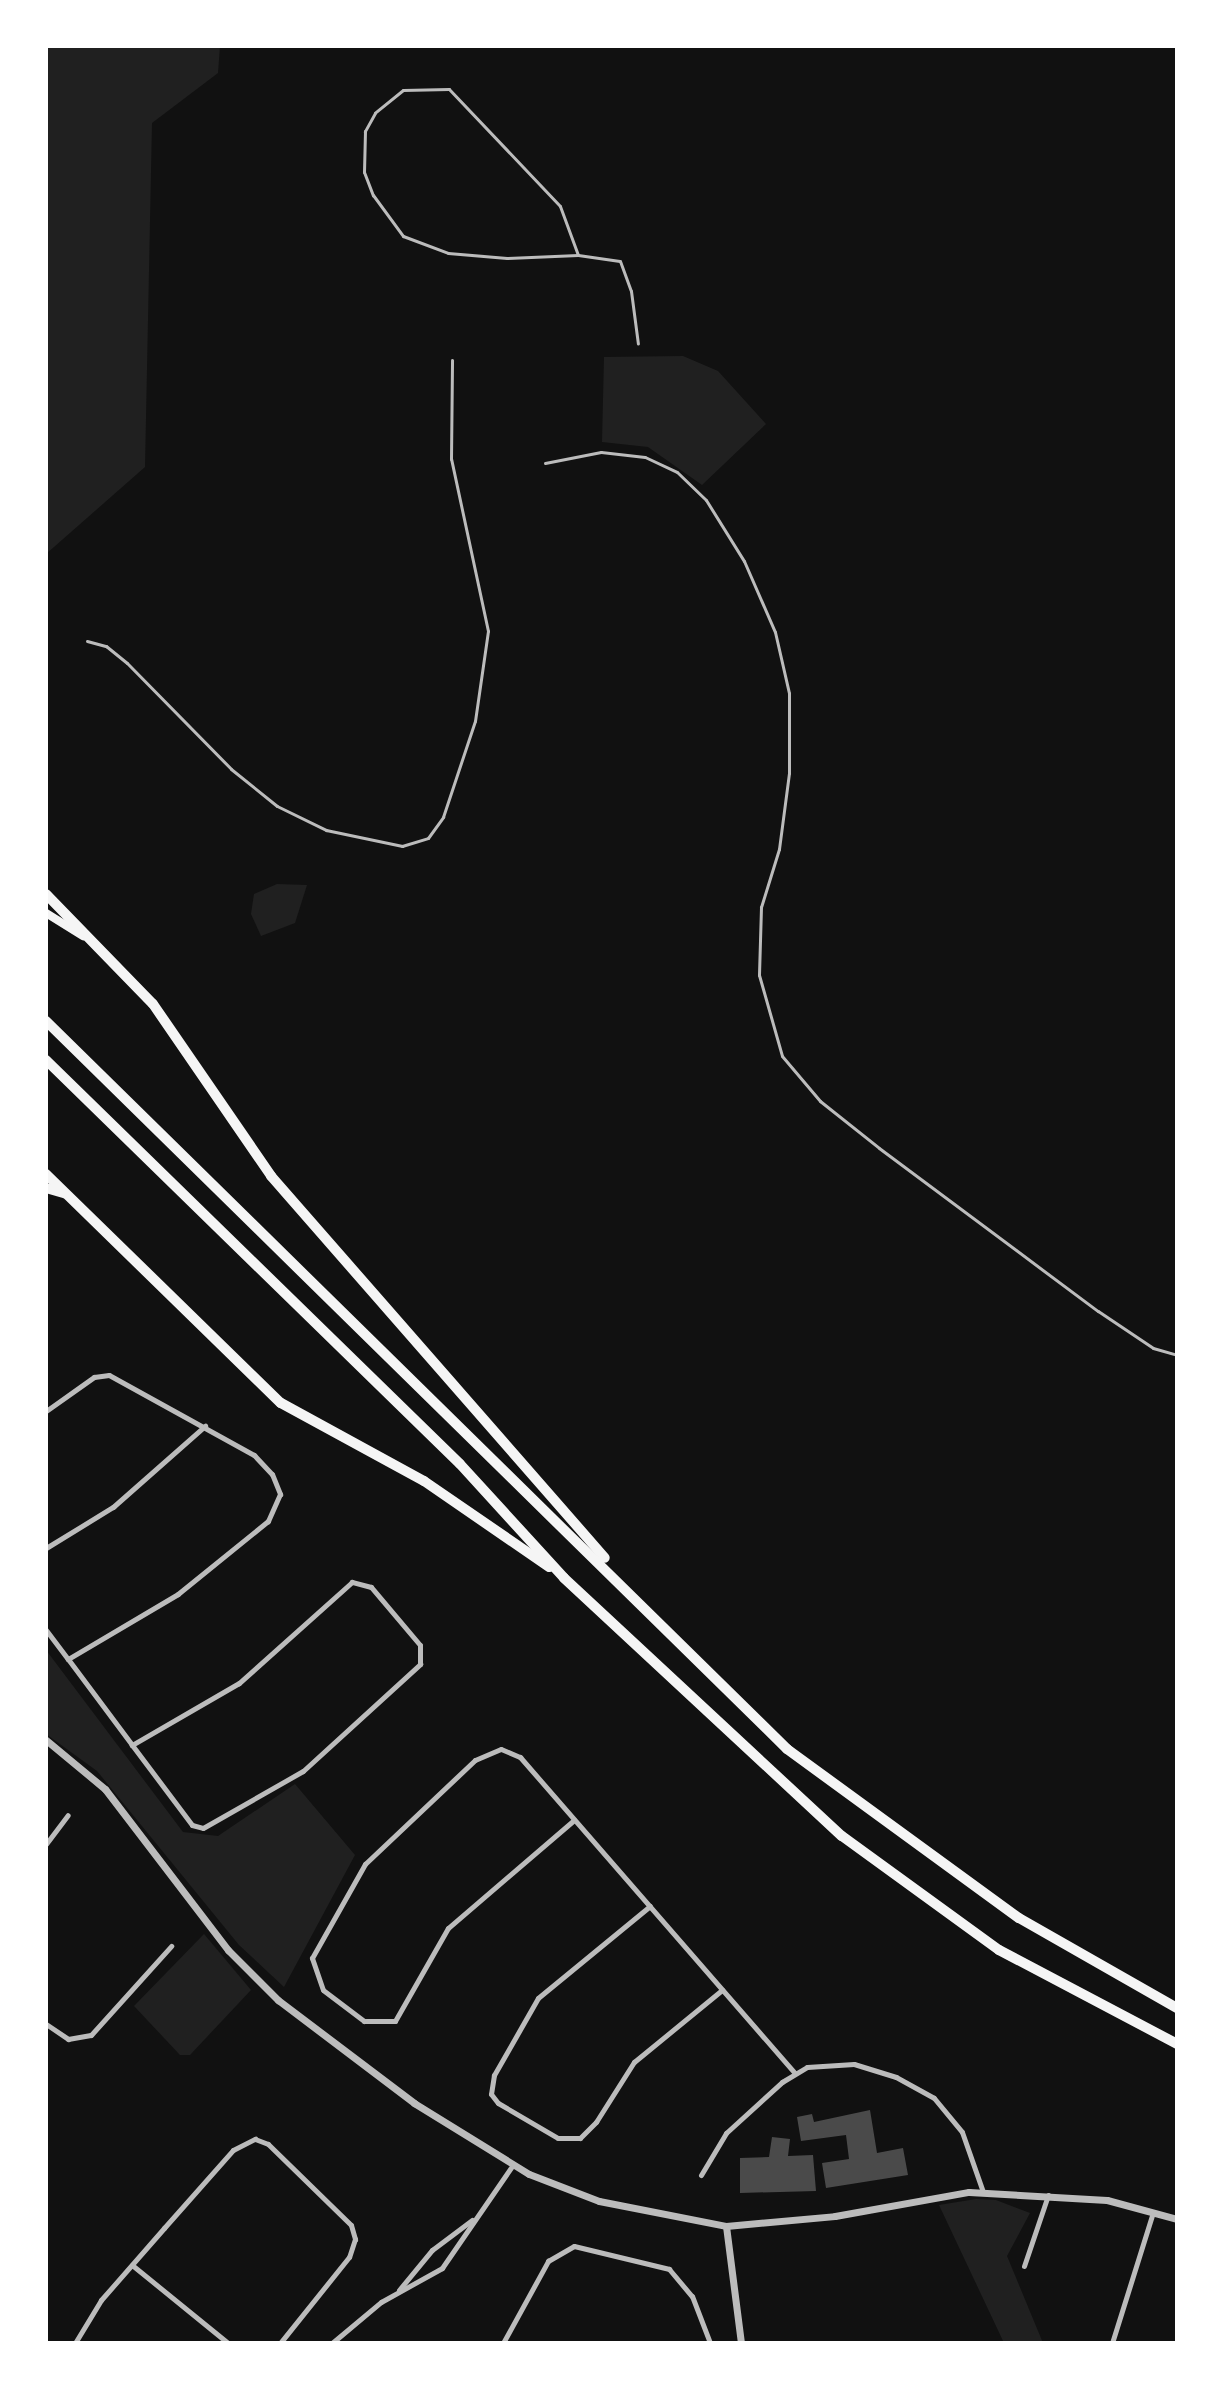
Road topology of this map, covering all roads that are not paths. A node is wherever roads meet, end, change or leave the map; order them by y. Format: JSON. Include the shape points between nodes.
{"nodes":[{"id":1,"x":578,"y":255,"type":"junction"},
{"id":2,"x":638,"y":344,"type":"dead end"},
{"id":3,"x":452,"y":360,"type":"dead end"},
{"id":4,"x":545,"y":463,"type":"dead end"},
{"id":5,"x":87,"y":641,"type":"dead end"},
{"id":6,"x":46,"y":894,"type":"edge"},
{"id":7,"x":46,"y":913,"type":"edge"},
{"id":8,"x":97,"y":945,"type":"junction"},
{"id":9,"x":46,"y":1021,"type":"edge"},
{"id":10,"x":46,"y":1060,"type":"edge"},
{"id":11,"x":46,"y":1174,"type":"edge"},
{"id":12,"x":46,"y":1188,"type":"edge"},
{"id":13,"x":66,"y":1193,"type":"junction"},
{"id":14,"x":1177,"y":1355,"type":"edge"},
{"id":15,"x":46,"y":1411,"type":"edge"},
{"id":16,"x":205,"y":1426,"type":"junction"},
{"id":17,"x":46,"y":1548,"type":"edge"},
{"id":18,"x":564,"y":1578,"type":"junction"},
{"id":19,"x":654,"y":1614,"type":"junction"},
{"id":20,"x":46,"y":1630,"type":"edge"},
{"id":21,"x":68,"y":1659,"type":"junction"},
{"id":22,"x":46,"y":1740,"type":"edge"},
{"id":23,"x":132,"y":1745,"type":"junction"},
{"id":24,"x":68,"y":1815,"type":"dead end"},
{"id":25,"x":574,"y":1820,"type":"junction"},
{"id":26,"x":46,"y":1844,"type":"edge"},
{"id":27,"x":650,"y":1906,"type":"junction"},
{"id":28,"x":171,"y":1946,"type":"dead end"},
{"id":29,"x":722,"y":1990,"type":"junction"},
{"id":30,"x":1177,"y":2008,"type":"edge"},
{"id":31,"x":46,"y":2024,"type":"edge"},
{"id":32,"x":1177,"y":2044,"type":"edge"},
{"id":33,"x":795,"y":2073,"type":"junction"},
{"id":34,"x":512,"y":2166,"type":"junction"},
{"id":35,"x":701,"y":2175,"type":"dead end"},
{"id":36,"x":983,"y":2192,"type":"junction"},
{"id":37,"x":1048,"y":2195,"type":"junction"},
{"id":38,"x":1153,"y":2212,"type":"junction"},
{"id":39,"x":479,"y":2214,"type":"junction"},
{"id":40,"x":1177,"y":2219,"type":"edge"},
{"id":41,"x":726,"y":2226,"type":"junction"},
{"id":42,"x":132,"y":2265,"type":"junction"},
{"id":43,"x":1024,"y":2266,"type":"dead end"},
{"id":44,"x":397,"y":2292,"type":"junction"},
{"id":45,"x":75,"y":2343,"type":"edge"},
{"id":46,"x":228,"y":2343,"type":"edge"},
{"id":47,"x":280,"y":2343,"type":"edge"},
{"id":48,"x":332,"y":2343,"type":"edge"},
{"id":49,"x":504,"y":2343,"type":"edge"},
{"id":50,"x":710,"y":2343,"type":"edge"},
{"id":51,"x":741,"y":2343,"type":"edge"},
{"id":52,"x":1112,"y":2343,"type":"edge"}],
"edges":[{"from":1,"to":1,"type":"lane","via":[[507,258],[448,253],[403,236],[364,172],[365,131],[375,113],[403,90],[449,89],[560,206]]},
{"from":1,"to":2,"type":"lane","via":[[614,258],[625,268]]},
{"from":3,"to":5,"type":"lane","via":[[451,459],[488,631],[475,721],[443,817],[428,838],[402,846],[341,833],[277,806],[240,777],[127,663],[106,646]]},
{"from":4,"to":14,"type":"lane","via":[[601,452],[645,457],[677,472],[706,500],[744,561],[775,632],[789,693],[789,773],[779,849],[761,907],[759,975],[782,1056],[820,1101],[879,1148],[1098,1311],[1153,1348]]},
{"from":6,"to":8,"type":"highway"},
{"from":7,"to":8,"type":"main road"},
{"from":8,"to":19,"type":"highway","via":[[153,1004],[271,1176]]},
{"from":9,"to":19,"type":"highway"},
{"from":10,"to":18,"type":"highway","via":[[460,1464]]},
{"from":11,"to":13,"type":"highway"},
{"from":12,"to":13,"type":"highway"},
{"from":13,"to":18,"type":"highway","via":[[281,1403],[405,1471]]},
{"from":15,"to":16,"type":"street","via":[[94,1377],[109,1375]]},
{"from":16,"to":17,"type":"street","via":[[113,1507]]},
{"from":16,"to":21,"type":"street","via":[[254,1455],[272,1474],[280,1494],[276,1512],[178,1594]]},
{"from":18,"to":32,"type":"highway","via":[[842,1836],[999,1950]]},
{"from":19,"to":30,"type":"highway","via":[[787,1749],[1019,1918]]},
{"from":20,"to":21,"type":"street"},
{"from":21,"to":23,"type":"street"},
{"from":22,"to":34,"type":"street","via":[[105,1789],[257,1981],[368,2070]]},
{"from":23,"to":23,"type":"street","via":[[239,1683],[352,1582],[366,1583],[414,1634],[422,1652],[420,1664],[303,1771],[215,1825],[192,1825]]},
{"from":24,"to":26,"type":"street"},
{"from":25,"to":25,"type":"street","via":[[520,1757],[501,1749],[483,1754],[365,1864],[312,1958],[316,1980],[330,1998],[364,2021],[395,2021],[448,1928]]},
{"from":25,"to":27,"type":"street"},
{"from":27,"to":29,"type":"street"},
{"from":27,"to":29,"type":"street","via":[[538,1998],[494,2075],[491,2094],[498,2103],[558,2138],[580,2138],[634,2062]]},
{"from":28,"to":31,"type":"street","via":[[91,2035],[68,2039]]},
{"from":29,"to":33,"type":"street"},
{"from":33,"to":35,"type":"street","via":[[726,2133]]},
{"from":33,"to":36,"type":"street","via":[[821,2064],[854,2064],[919,2088],[962,2132]]},
{"from":34,"to":39,"type":"street"},
{"from":34,"to":41,"type":"street","via":[[599,2201]]},
{"from":36,"to":37,"type":"street"},
{"from":36,"to":41,"type":"street","via":[[835,2216]]},
{"from":37,"to":38,"type":"street","via":[[1107,2200]]},
{"from":37,"to":43,"type":"street"},
{"from":38,"to":40,"type":"street"},
{"from":38,"to":52,"type":"street"},
{"from":39,"to":44,"type":"street","via":[[432,2250]]},
{"from":39,"to":44,"type":"street","via":[[442,2268]]},
{"from":41,"to":51,"type":"street"},
{"from":42,"to":45,"type":"street","via":[[101,2300]]},
{"from":42,"to":46,"type":"street"},
{"from":42,"to":47,"type":"street","via":[[233,2150],[262,2140],[351,2225],[355,2239],[349,2257]]},
{"from":44,"to":48,"type":"street"},
{"from":49,"to":50,"type":"street","via":[[548,2261],[574,2246],[669,2269],[692,2296]]}]}
